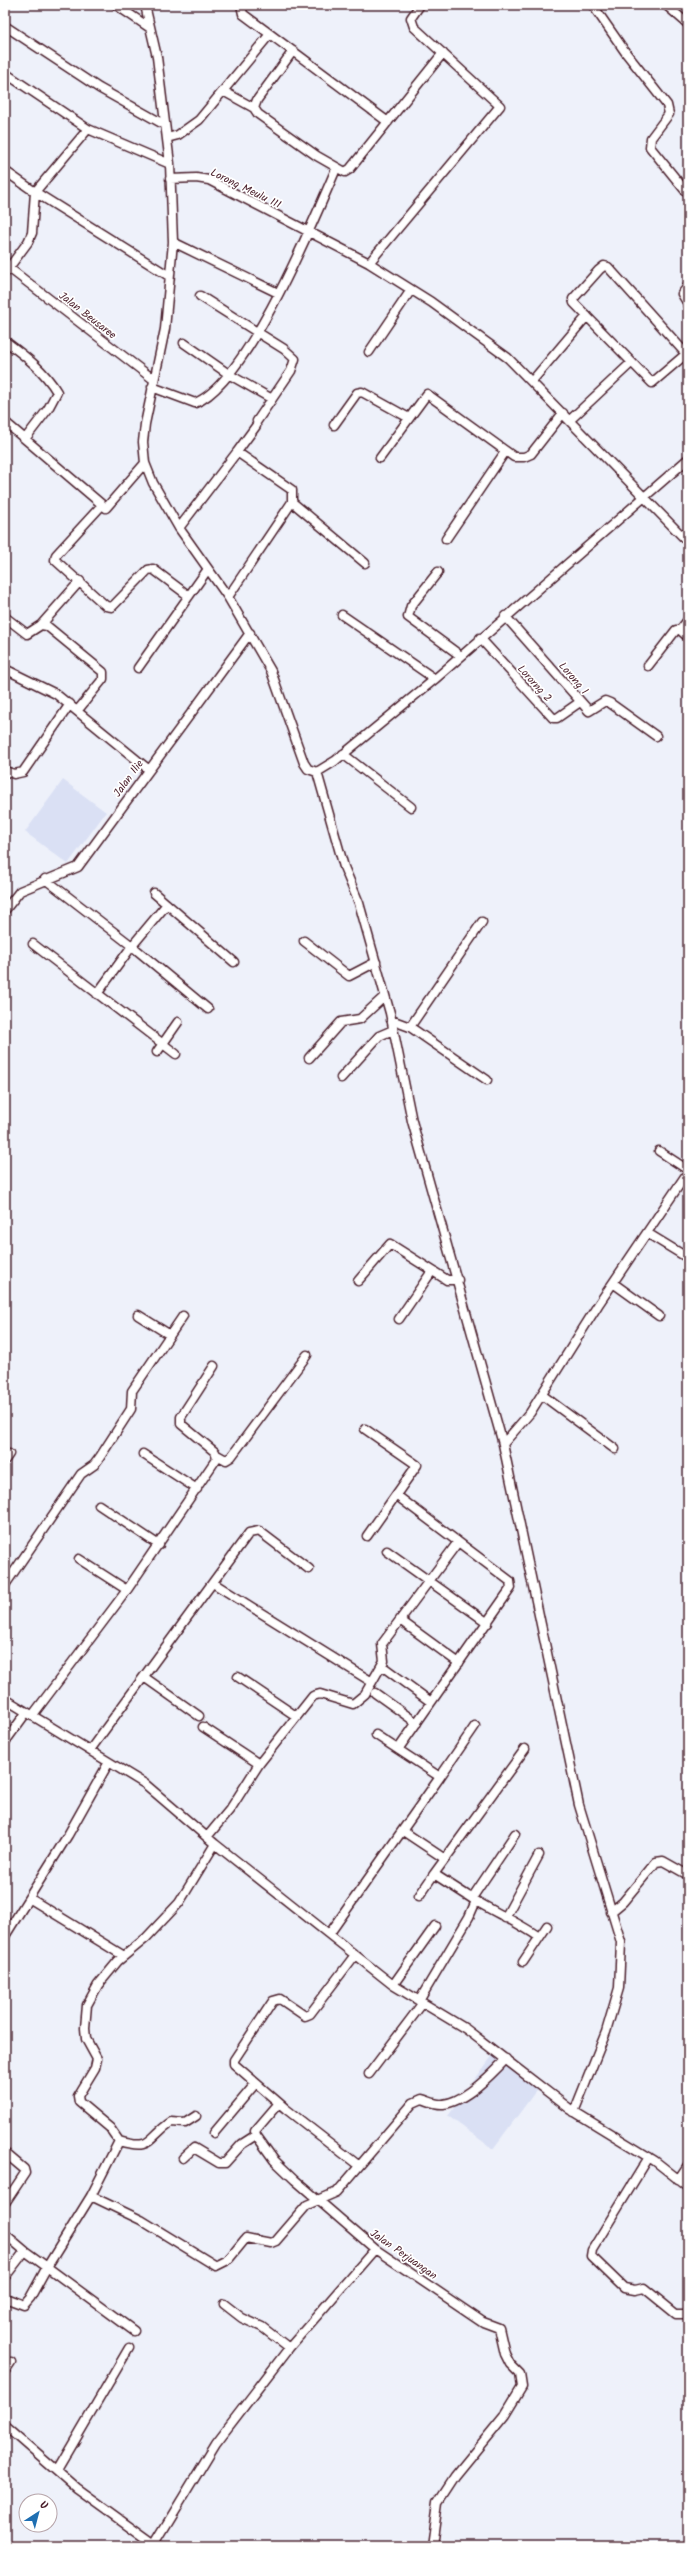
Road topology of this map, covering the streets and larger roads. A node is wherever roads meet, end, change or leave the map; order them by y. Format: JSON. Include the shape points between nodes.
{"nodes":[{"id":1,"x":116,"y":5,"type":"edge"},
{"id":2,"x":144,"y":5,"type":"edge"},
{"id":3,"x":420,"y":5,"type":"edge"},
{"id":4,"x":666,"y":5,"type":"edge"},
{"id":5,"x":239,"y":6,"type":"edge"},
{"id":6,"x":594,"y":7,"type":"dead end"},
{"id":7,"x":688,"y":24,"type":"edge"},
{"id":8,"x":5,"y":26,"type":"edge"},
{"id":9,"x":150,"y":28,"type":"junction"},
{"id":10,"x":270,"y":34,"type":"junction"},
{"id":11,"x":293,"y":51,"type":"junction"},
{"id":12,"x":443,"y":53,"type":"junction"},
{"id":13,"x":5,"y":73,"type":"edge"},
{"id":14,"x":223,"y":91,"type":"junction"},
{"id":15,"x":254,"y":108,"type":"junction"},
{"id":16,"x":388,"y":122,"type":"junction"},
{"id":17,"x":165,"y":125,"type":"junction"},
{"id":18,"x":88,"y":129,"type":"junction"},
{"id":19,"x":167,"y":138,"type":"junction"},
{"id":20,"x":170,"y":164,"type":"junction"},
{"id":21,"x":336,"y":169,"type":"junction"},
{"id":22,"x":5,"y":170,"type":"edge"},
{"id":23,"x":170,"y":179,"type":"junction"},
{"id":24,"x":35,"y":192,"type":"junction"},
{"id":25,"x":688,"y":194,"type":"edge"},
{"id":26,"x":308,"y":233,"type":"junction"},
{"id":27,"x":173,"y":242,"type":"junction"},
{"id":28,"x":369,"y":263,"type":"junction"},
{"id":29,"x":7,"y":271,"type":"edge"},
{"id":30,"x":169,"y":276,"type":"junction"},
{"id":31,"x":688,"y":286,"type":"edge"},
{"id":32,"x":411,"y":290,"type":"junction"},
{"id":33,"x":278,"y":293,"type":"junction"},
{"id":34,"x":200,"y":296,"type":"dead end"},
{"id":35,"x":688,"y":304,"type":"edge"},
{"id":36,"x":587,"y":316,"type":"junction"},
{"id":37,"x":256,"y":333,"type":"junction"},
{"id":38,"x":5,"y":341,"type":"edge"},
{"id":39,"x":184,"y":343,"type":"dead end"},
{"id":40,"x":369,"y":352,"type":"dead end"},
{"id":41,"x":687,"y":355,"type":"edge"},
{"id":42,"x":631,"y":363,"type":"junction"},
{"id":43,"x":230,"y":375,"type":"junction"},
{"id":44,"x":532,"y":381,"type":"junction"},
{"id":45,"x":152,"y":383,"type":"junction"},
{"id":46,"x":272,"y":399,"type":"junction"},
{"id":47,"x":563,"y":413,"type":"junction"},
{"id":48,"x":409,"y":418,"type":"junction"},
{"id":49,"x":570,"y":420,"type":"junction"},
{"id":50,"x":5,"y":422,"type":"edge"},
{"id":51,"x":334,"y":425,"type":"dead end"},
{"id":52,"x":25,"y":439,"type":"junction"},
{"id":53,"x":237,"y":452,"type":"junction"},
{"id":54,"x":505,"y":452,"type":"junction"},
{"id":55,"x":380,"y":458,"type":"dead end"},
{"id":56,"x":688,"y":459,"type":"edge"},
{"id":57,"x":145,"y":463,"type":"junction"},
{"id":58,"x":643,"y":497,"type":"junction"},
{"id":59,"x":292,"y":502,"type":"junction"},
{"id":60,"x":102,"y":506,"type":"junction"},
{"id":61,"x":179,"y":528,"type":"junction"},
{"id":62,"x":446,"y":539,"type":"dead end"},
{"id":63,"x":688,"y":542,"type":"edge"},
{"id":64,"x":365,"y":564,"type":"dead end"},
{"id":65,"x":208,"y":569,"type":"junction"},
{"id":66,"x":438,"y":572,"type":"dead end"},
{"id":67,"x":80,"y":581,"type":"junction"},
{"id":68,"x":189,"y":596,"type":"junction"},
{"id":69,"x":228,"y":597,"type":"junction"},
{"id":70,"x":342,"y":615,"type":"dead end"},
{"id":71,"x":505,"y":616,"type":"junction"},
{"id":72,"x":5,"y":617,"type":"edge"},
{"id":73,"x":688,"y":620,"type":"edge"},
{"id":74,"x":41,"y":625,"type":"junction"},
{"id":75,"x":680,"y":630,"type":"junction"},
{"id":76,"x":250,"y":633,"type":"junction"},
{"id":77,"x":688,"y":637,"type":"edge"},
{"id":78,"x":480,"y":638,"type":"junction"},
{"id":79,"x":460,"y":656,"type":"junction"},
{"id":80,"x":648,"y":666,"type":"dead end"},
{"id":81,"x":138,"y":668,"type":"dead end"},
{"id":82,"x":5,"y":669,"type":"edge"},
{"id":83,"x":435,"y":679,"type":"junction"},
{"id":84,"x":580,"y":702,"type":"junction"},
{"id":85,"x":70,"y":704,"type":"junction"},
{"id":86,"x":78,"y":710,"type":"junction"},
{"id":87,"x":656,"y":736,"type":"dead end"},
{"id":88,"x":343,"y":754,"type":"junction"},
{"id":89,"x":148,"y":769,"type":"junction"},
{"id":90,"x":5,"y":771,"type":"edge"},
{"id":91,"x":318,"y":772,"type":"junction"},
{"id":92,"x":411,"y":807,"type":"dead end"},
{"id":93,"x":44,"y":879,"type":"junction"},
{"id":94,"x":154,"y":893,"type":"dead end"},
{"id":95,"x":167,"y":904,"type":"junction"},
{"id":96,"x":5,"y":910,"type":"edge"},
{"id":97,"x":482,"y":922,"type":"dead end"},
{"id":98,"x":304,"y":941,"type":"dead end"},
{"id":99,"x":33,"y":944,"type":"dead end"},
{"id":100,"x":132,"y":946,"type":"junction"},
{"id":101,"x":234,"y":962,"type":"dead end"},
{"id":102,"x":376,"y":962,"type":"junction"},
{"id":103,"x":97,"y":994,"type":"junction"},
{"id":104,"x":385,"y":996,"type":"junction"},
{"id":105,"x":208,"y":1009,"type":"dead end"},
{"id":106,"x":391,"y":1020,"type":"junction"},
{"id":107,"x":178,"y":1022,"type":"dead end"},
{"id":108,"x":410,"y":1026,"type":"junction"},
{"id":109,"x":393,"y":1030,"type":"junction"},
{"id":110,"x":162,"y":1044,"type":"junction"},
{"id":111,"x":157,"y":1052,"type":"dead end"},
{"id":112,"x":176,"y":1054,"type":"dead end"},
{"id":113,"x":309,"y":1058,"type":"dead end"},
{"id":114,"x":340,"y":1078,"type":"dead end"},
{"id":115,"x":487,"y":1080,"type":"dead end"},
{"id":116,"x":659,"y":1151,"type":"dead end"},
{"id":117,"x":688,"y":1173,"type":"edge"},
{"id":118,"x":647,"y":1233,"type":"junction"},
{"id":119,"x":688,"y":1258,"type":"edge"},
{"id":120,"x":432,"y":1271,"type":"junction"},
{"id":121,"x":458,"y":1280,"type":"junction"},
{"id":122,"x":358,"y":1281,"type":"dead end"},
{"id":123,"x":613,"y":1283,"type":"junction"},
{"id":124,"x":138,"y":1315,"type":"dead end"},
{"id":125,"x":183,"y":1316,"type":"dead end"},
{"id":126,"x":659,"y":1316,"type":"dead end"},
{"id":127,"x":399,"y":1318,"type":"dead end"},
{"id":128,"x":170,"y":1335,"type":"junction"},
{"id":129,"x":307,"y":1355,"type":"dead end"},
{"id":130,"x":214,"y":1366,"type":"dead end"},
{"id":131,"x":542,"y":1395,"type":"junction"},
{"id":132,"x":365,"y":1429,"type":"dead end"},
{"id":133,"x":503,"y":1444,"type":"junction"},
{"id":134,"x":615,"y":1448,"type":"dead end"},
{"id":135,"x":143,"y":1454,"type":"dead end"},
{"id":136,"x":217,"y":1455,"type":"junction"},
{"id":137,"x":197,"y":1489,"type":"junction"},
{"id":138,"x":396,"y":1495,"type":"junction"},
{"id":139,"x":99,"y":1505,"type":"dead end"},
{"id":140,"x":367,"y":1536,"type":"dead end"},
{"id":141,"x":458,"y":1542,"type":"junction"},
{"id":142,"x":159,"y":1545,"type":"junction"},
{"id":143,"x":388,"y":1551,"type":"dead end"},
{"id":144,"x":79,"y":1559,"type":"dead end"},
{"id":145,"x":309,"y":1569,"type":"dead end"},
{"id":146,"x":429,"y":1580,"type":"junction"},
{"id":147,"x":213,"y":1583,"type":"junction"},
{"id":148,"x":5,"y":1585,"type":"edge"},
{"id":149,"x":127,"y":1590,"type":"junction"},
{"id":150,"x":400,"y":1620,"type":"junction"},
{"id":151,"x":488,"y":1623,"type":"junction"},
{"id":152,"x":459,"y":1663,"type":"junction"},
{"id":153,"x":382,"y":1666,"type":"junction"},
{"id":154,"x":144,"y":1677,"type":"junction"},
{"id":155,"x":238,"y":1678,"type":"dead end"},
{"id":156,"x":372,"y":1682,"type":"junction"},
{"id":157,"x":375,"y":1692,"type":"dead end"},
{"id":158,"x":5,"y":1700,"type":"edge"},
{"id":159,"x":432,"y":1702,"type":"junction"},
{"id":160,"x":29,"y":1714,"type":"junction"},
{"id":161,"x":199,"y":1716,"type":"dead end"},
{"id":162,"x":296,"y":1716,"type":"junction"},
{"id":163,"x":417,"y":1723,"type":"junction"},
{"id":164,"x":475,"y":1726,"type":"dead end"},
{"id":165,"x":203,"y":1727,"type":"dead end"},
{"id":166,"x":376,"y":1735,"type":"dead end"},
{"id":167,"x":5,"y":1742,"type":"edge"},
{"id":168,"x":399,"y":1748,"type":"junction"},
{"id":169,"x":525,"y":1749,"type":"dead end"},
{"id":170,"x":90,"y":1750,"type":"junction"},
{"id":171,"x":109,"y":1762,"type":"junction"},
{"id":172,"x":258,"y":1764,"type":"junction"},
{"id":173,"x":440,"y":1777,"type":"junction"},
{"id":174,"x":403,"y":1831,"type":"junction"},
{"id":175,"x":515,"y":1834,"type":"dead end"},
{"id":176,"x":207,"y":1837,"type":"junction"},
{"id":177,"x":215,"y":1844,"type":"junction"},
{"id":178,"x":539,"y":1855,"type":"dead end"},
{"id":179,"x":445,"y":1859,"type":"junction"},
{"id":180,"x":434,"y":1874,"type":"junction"},
{"id":181,"x":688,"y":1875,"type":"edge"},
{"id":182,"x":418,"y":1896,"type":"dead end"},
{"id":183,"x":29,"y":1898,"type":"junction"},
{"id":184,"x":474,"y":1899,"type":"junction"},
{"id":185,"x":610,"y":1912,"type":"junction"},
{"id":186,"x":505,"y":1918,"type":"junction"},
{"id":187,"x":435,"y":1926,"type":"dead end"},
{"id":188,"x":547,"y":1926,"type":"dead end"},
{"id":189,"x":330,"y":1933,"type":"junction"},
{"id":190,"x":5,"y":1936,"type":"edge"},
{"id":191,"x":539,"y":1937,"type":"junction"},
{"id":192,"x":355,"y":1955,"type":"junction"},
{"id":193,"x":124,"y":1956,"type":"junction"},
{"id":194,"x":523,"y":1962,"type":"dead end"},
{"id":195,"x":393,"y":1985,"type":"junction"},
{"id":196,"x":420,"y":2003,"type":"junction"},
{"id":197,"x":506,"y":2059,"type":"junction"},
{"id":198,"x":370,"y":2074,"type":"dead end"},
{"id":199,"x":256,"y":2083,"type":"junction"},
{"id":200,"x":279,"y":2103,"type":"junction"},
{"id":201,"x":572,"y":2111,"type":"junction"},
{"id":202,"x":196,"y":2116,"type":"dead end"},
{"id":203,"x":214,"y":2133,"type":"dead end"},
{"id":204,"x":256,"y":2135,"type":"junction"},
{"id":205,"x":119,"y":2141,"type":"junction"},
{"id":206,"x":5,"y":2153,"type":"edge"},
{"id":207,"x":649,"y":2157,"type":"junction"},
{"id":208,"x":182,"y":2158,"type":"dead end"},
{"id":209,"x":358,"y":2165,"type":"junction"},
{"id":210,"x":688,"y":2165,"type":"edge"},
{"id":211,"x":678,"y":2180,"type":"junction"},
{"id":212,"x":688,"y":2187,"type":"edge"},
{"id":213,"x":91,"y":2196,"type":"junction"},
{"id":214,"x":318,"y":2198,"type":"junction"},
{"id":215,"x":5,"y":2203,"type":"edge"},
{"id":216,"x":5,"y":2234,"type":"edge"},
{"id":217,"x":375,"y":2249,"type":"junction"},
{"id":218,"x":25,"y":2251,"type":"junction"},
{"id":219,"x":47,"y":2267,"type":"junction"},
{"id":220,"x":5,"y":2277,"type":"edge"},
{"id":221,"x":5,"y":2298,"type":"edge"},
{"id":222,"x":224,"y":2304,"type":"dead end"},
{"id":223,"x":688,"y":2314,"type":"edge"},
{"id":224,"x":134,"y":2331,"type":"dead end"},
{"id":225,"x":130,"y":2348,"type":"dead end"},
{"id":226,"x":288,"y":2348,"type":"junction"},
{"id":227,"x":11,"y":2362,"type":"dead end"},
{"id":228,"x":5,"y":2371,"type":"edge"},
{"id":229,"x":5,"y":2426,"type":"edge"},
{"id":230,"x":56,"y":2471,"type":"junction"},
{"id":231,"x":155,"y":2546,"type":"edge"},
{"id":232,"x":432,"y":2546,"type":"edge"}],
"edges":[{"from":1,"to":9,"type":"street"},
{"from":2,"to":9,"type":"street"},
{"from":3,"to":12,"type":"street","via":[[411,22]]},
{"from":4,"to":7,"type":"street"},
{"from":5,"to":10,"type":"street","via":[[243,14]]},
{"from":6,"to":25,"type":"street","via":[[626,54],[667,105],[669,114],[651,138],[650,144],[652,150]]},
{"from":8,"to":17,"type":"street","via":[[98,88]]},
{"from":9,"to":17,"type":"street","via":[[157,57]]},
{"from":10,"to":11,"type":"street"},
{"from":10,"to":14,"type":"street"},
{"from":11,"to":15,"type":"street","via":[[257,100]]},
{"from":11,"to":16,"type":"street"},
{"from":12,"to":16,"type":"street"},
{"from":12,"to":28,"type":"street","via":[[500,106]]},
{"from":13,"to":18,"type":"street"},
{"from":14,"to":15,"type":"street"},
{"from":14,"to":19,"type":"street","via":[[189,129]]},
{"from":15,"to":21,"type":"street","via":[[258,114]]},
{"from":16,"to":21,"type":"street","via":[[350,169],[345,172]]},
{"from":17,"to":19,"type":"street"},
{"from":18,"to":20,"type":"street"},
{"from":18,"to":24,"type":"street"},
{"from":19,"to":20,"type":"street"},
{"from":20,"to":23,"type":"street"},
{"from":21,"to":26,"type":"street"},
{"from":22,"to":24,"type":"street"},
{"from":23,"to":26,"type":"street","name":"Lorong Meulu III","via":[[209,180]]},
{"from":23,"to":27,"type":"street"},
{"from":24,"to":29,"type":"street","via":[[32,233]]},
{"from":24,"to":30,"type":"street"},
{"from":26,"to":28,"type":"street","name":"Lorong Meulu III"},
{"from":26,"to":33,"type":"street"},
{"from":27,"to":30,"type":"street"},
{"from":27,"to":33,"type":"street"},
{"from":28,"to":32,"type":"street","name":"Lorong Meulu III"},
{"from":29,"to":45,"type":"street","name":"Jalan Beusaree"},
{"from":30,"to":45,"type":"street","via":[[165,329]]},
{"from":31,"to":35,"type":"street","via":[[682,294]]},
{"from":32,"to":40,"type":"street"},
{"from":32,"to":44,"type":"street","name":"Lorong Meulu III","via":[[508,358]]},
{"from":33,"to":37,"type":"street"},
{"from":34,"to":37,"type":"street"},
{"from":36,"to":41,"type":"street","via":[[573,299],[606,266]]},
{"from":36,"to":42,"type":"street"},
{"from":36,"to":44,"type":"street"},
{"from":37,"to":43,"type":"street"},
{"from":37,"to":46,"type":"street","via":[[284,349],[294,359],[291,371]]},
{"from":38,"to":52,"type":"street","via":[[34,363],[57,392],[48,409]]},
{"from":39,"to":43,"type":"street"},
{"from":41,"to":42,"type":"street","via":[[652,383]]},
{"from":42,"to":49,"type":"street"},
{"from":43,"to":45,"type":"street","name":"Jalan Beusaree","via":[[195,403]]},
{"from":43,"to":46,"type":"street"},
{"from":44,"to":47,"type":"street","name":"Lorong Meulu III"},
{"from":45,"to":57,"type":"street","via":[[143,442]]},
{"from":46,"to":53,"type":"street"},
{"from":47,"to":49,"type":"street","name":"Lorong Meulu III"},
{"from":47,"to":54,"type":"street","via":[[531,454],[517,457]]},
{"from":48,"to":51,"type":"street","via":[[362,392],[357,393]]},
{"from":48,"to":54,"type":"street","via":[[427,394]]},
{"from":48,"to":55,"type":"street"},
{"from":49,"to":58,"type":"street","name":"Lorong Meulu III"},
{"from":50,"to":52,"type":"street"},
{"from":52,"to":60,"type":"street"},
{"from":53,"to":59,"type":"street","via":[[292,490]]},
{"from":53,"to":61,"type":"street"},
{"from":54,"to":62,"type":"street"},
{"from":56,"to":58,"type":"street"},
{"from":57,"to":60,"type":"street","via":[[109,506]]},
{"from":57,"to":61,"type":"street","via":[[153,483]]},
{"from":58,"to":63,"type":"street","name":"Lorong Meulu III"},
{"from":58,"to":71,"type":"street"},
{"from":59,"to":64,"type":"street"},
{"from":59,"to":69,"type":"street"},
{"from":60,"to":67,"type":"street","via":[[56,555],[55,560]]},
{"from":61,"to":65,"type":"street"},
{"from":65,"to":68,"type":"street"},
{"from":65,"to":69,"type":"street"},
{"from":66,"to":79,"type":"street","via":[[411,606],[408,617]]},
{"from":67,"to":68,"type":"street","via":[[106,606],[112,607],[148,570],[152,569]]},
{"from":67,"to":74,"type":"street"},
{"from":68,"to":81,"type":"street"},
{"from":69,"to":76,"type":"street"},
{"from":70,"to":83,"type":"street"},
{"from":71,"to":78,"type":"street"},
{"from":71,"to":84,"type":"street","name":"Lorong 1"},
{"from":72,"to":74,"type":"street","via":[[28,634]]},
{"from":73,"to":75,"type":"street"},
{"from":74,"to":86,"type":"street","via":[[53,631],[104,675],[99,686]]},
{"from":75,"to":77,"type":"street"},
{"from":75,"to":80,"type":"street","via":[[676,630]]},
{"from":76,"to":89,"type":"street","name":"Jalan Ilie"},
{"from":76,"to":91,"type":"street","via":[[271,672],[304,763],[308,769]]},
{"from":78,"to":79,"type":"street"},
{"from":78,"to":84,"type":"street","name":"Lororng 2","via":[[553,718],[557,718]]},
{"from":79,"to":83,"type":"street"},
{"from":82,"to":85,"type":"street","via":[[45,688]]},
{"from":83,"to":88,"type":"street"},
{"from":84,"to":87,"type":"street","name":"Lorong 1","via":[[588,711],[605,701],[610,703]]},
{"from":85,"to":86,"type":"street"},
{"from":85,"to":90,"type":"street","via":[[23,772],[14,774]]},
{"from":86,"to":89,"type":"street"},
{"from":88,"to":91,"type":"street"},
{"from":88,"to":92,"type":"street"},
{"from":89,"to":93,"type":"street","name":"Jalan Ilie","via":[[78,867]]},
{"from":91,"to":102,"type":"street","via":[[344,867],[359,903]]},
{"from":93,"to":96,"type":"street","name":"Jalan Ilie","via":[[17,892]]},
{"from":93,"to":100,"type":"street"},
{"from":94,"to":95,"type":"street"},
{"from":95,"to":100,"type":"street"},
{"from":95,"to":101,"type":"street"},
{"from":97,"to":108,"type":"street"},
{"from":98,"to":102,"type":"street","via":[[348,976]]},
{"from":99,"to":103,"type":"street"},
{"from":100,"to":103,"type":"street"},
{"from":100,"to":105,"type":"street"},
{"from":102,"to":104,"type":"street"},
{"from":103,"to":110,"type":"street"},
{"from":104,"to":106,"type":"street"},
{"from":104,"to":113,"type":"street","via":[[360,1019],[341,1022]]},
{"from":106,"to":108,"type":"street"},
{"from":106,"to":109,"type":"street"},
{"from":107,"to":110,"type":"street"},
{"from":108,"to":115,"type":"street"},
{"from":109,"to":114,"type":"street","via":[[380,1036]]},
{"from":109,"to":121,"type":"street","via":[[412,1121]]},
{"from":110,"to":111,"type":"street"},
{"from":110,"to":112,"type":"street"},
{"from":116,"to":117,"type":"street"},
{"from":117,"to":118,"type":"street"},
{"from":118,"to":119,"type":"street"},
{"from":118,"to":123,"type":"street"},
{"from":120,"to":121,"type":"street","via":[[446,1280]]},
{"from":120,"to":122,"type":"street","via":[[390,1244]]},
{"from":120,"to":127,"type":"street"},
{"from":121,"to":133,"type":"street"},
{"from":123,"to":126,"type":"street"},
{"from":123,"to":131,"type":"street"},
{"from":124,"to":128,"type":"street"},
{"from":125,"to":128,"type":"street"},
{"from":128,"to":148,"type":"street","via":[[132,1391],[131,1408],[100,1457],[81,1474]]},
{"from":129,"to":136,"type":"street","via":[[231,1457],[226,1460]]},
{"from":130,"to":136,"type":"street","via":[[181,1417],[181,1424]]},
{"from":131,"to":133,"type":"street"},
{"from":131,"to":134,"type":"street"},
{"from":132,"to":138,"type":"street","via":[[417,1464]]},
{"from":133,"to":185,"type":"street","via":[[579,1805]]},
{"from":135,"to":137,"type":"street"},
{"from":136,"to":137,"type":"street"},
{"from":137,"to":142,"type":"street"},
{"from":138,"to":140,"type":"street"},
{"from":138,"to":141,"type":"street"},
{"from":139,"to":142,"type":"street"},
{"from":141,"to":146,"type":"street"},
{"from":141,"to":151,"type":"street","via":[[510,1581],[509,1594]]},
{"from":142,"to":149,"type":"street"},
{"from":143,"to":146,"type":"street"},
{"from":144,"to":149,"type":"street"},
{"from":145,"to":147,"type":"street","via":[[259,1531],[254,1531],[249,1533]]},
{"from":146,"to":150,"type":"street"},
{"from":146,"to":151,"type":"street"},
{"from":147,"to":154,"type":"street"},
{"from":147,"to":156,"type":"street"},
{"from":149,"to":160,"type":"street"},
{"from":150,"to":152,"type":"street"},
{"from":150,"to":153,"type":"street","via":[[382,1644]]},
{"from":151,"to":152,"type":"street"},
{"from":152,"to":159,"type":"street"},
{"from":153,"to":156,"type":"street"},
{"from":153,"to":159,"type":"street"},
{"from":154,"to":161,"type":"street"},
{"from":154,"to":170,"type":"street"},
{"from":155,"to":162,"type":"street"},
{"from":156,"to":162,"type":"street","via":[[362,1698],[353,1704],[320,1694],[313,1696]]},
{"from":157,"to":163,"type":"street"},
{"from":158,"to":160,"type":"street"},
{"from":159,"to":163,"type":"street"},
{"from":160,"to":167,"type":"street"},
{"from":160,"to":170,"type":"street"},
{"from":162,"to":172,"type":"street"},
{"from":163,"to":168,"type":"street"},
{"from":164,"to":173,"type":"street"},
{"from":165,"to":172,"type":"street"},
{"from":166,"to":168,"type":"street"},
{"from":168,"to":173,"type":"street"},
{"from":169,"to":179,"type":"street"},
{"from":170,"to":171,"type":"street"},
{"from":171,"to":176,"type":"street","via":[[145,1784]]},
{"from":171,"to":183,"type":"street"},
{"from":172,"to":176,"type":"street","via":[[231,1808]]},
{"from":173,"to":174,"type":"street"},
{"from":174,"to":179,"type":"street"},
{"from":174,"to":189,"type":"street"},
{"from":175,"to":184,"type":"street"},
{"from":176,"to":177,"type":"street"},
{"from":177,"to":189,"type":"street"},
{"from":177,"to":193,"type":"street","via":[[179,1903],[146,1938]]},
{"from":178,"to":186,"type":"street"},
{"from":179,"to":180,"type":"street"},
{"from":180,"to":182,"type":"street"},
{"from":180,"to":184,"type":"street"},
{"from":181,"to":185,"type":"street","via":[[663,1861],[656,1862],[623,1902]]},
{"from":183,"to":190,"type":"street"},
{"from":183,"to":193,"type":"street"},
{"from":184,"to":186,"type":"street"},
{"from":184,"to":196,"type":"street","via":[[469,1917]]},
{"from":185,"to":201,"type":"street","via":[[621,1942],[619,1988],[606,2032]]},
{"from":186,"to":191,"type":"street","via":[[514,1920]]},
{"from":187,"to":195,"type":"street"},
{"from":188,"to":191,"type":"street"},
{"from":189,"to":192,"type":"street"},
{"from":191,"to":194,"type":"street"},
{"from":192,"to":195,"type":"street"},
{"from":192,"to":199,"type":"street","via":[[310,2014],[305,2016],[280,1999],[273,2001],[234,2060],[234,2064]]},
{"from":193,"to":205,"type":"street","via":[[98,1985],[87,2005],[86,2039],[97,2059],[95,2068],[78,2096],[79,2102],[110,2128]]},
{"from":195,"to":196,"type":"street"},
{"from":196,"to":197,"type":"street","via":[[466,2029]]},
{"from":196,"to":198,"type":"street"},
{"from":197,"to":201,"type":"street"},
{"from":197,"to":209,"type":"street","via":[[489,2077],[453,2101],[436,2104],[422,2099],[413,2103]]},
{"from":199,"to":200,"type":"street"},
{"from":199,"to":203,"type":"street"},
{"from":200,"to":204,"type":"street","via":[[258,2127]]},
{"from":200,"to":209,"type":"street"},
{"from":201,"to":207,"type":"street"},
{"from":202,"to":205,"type":"street","via":[[185,2123],[171,2122],[140,2147]]},
{"from":204,"to":208,"type":"street","via":[[242,2144],[226,2163],[219,2163],[194,2148]]},
{"from":204,"to":214,"type":"street","name":"Jalan Perjuangan","via":[[274,2160]]},
{"from":205,"to":213,"type":"street"},
{"from":206,"to":215,"type":"street","via":[[24,2169],[25,2173]]},
{"from":207,"to":211,"type":"street"},
{"from":207,"to":223,"type":"street","via":[[592,2250],[591,2256],[624,2288],[644,2288],[676,2314]]},
{"from":209,"to":214,"type":"street","via":[[336,2192],[328,2197]]},
{"from":210,"to":211,"type":"street"},
{"from":211,"to":212,"type":"street"},
{"from":213,"to":214,"type":"street","via":[[141,2220],[216,2266],[228,2260],[246,2238],[271,2243],[276,2241],[307,2205]]},
{"from":213,"to":219,"type":"street"},
{"from":214,"to":217,"type":"street","name":"Jalan Perjuangan"},
{"from":216,"to":218,"type":"street"},
{"from":217,"to":226,"type":"street"},
{"from":217,"to":232,"type":"street","name":"Jalan Perjuangan","via":[[483,2322],[496,2326],[501,2331],[505,2354],[520,2374],[522,2387],[505,2415],[455,2476],[438,2502]]},
{"from":218,"to":219,"type":"street"},
{"from":218,"to":220,"type":"street"},
{"from":219,"to":221,"type":"street","via":[[24,2305]]},
{"from":219,"to":224,"type":"street"},
{"from":222,"to":226,"type":"street","via":[[242,2318],[262,2326]]},
{"from":225,"to":230,"type":"street"},
{"from":226,"to":231,"type":"street","via":[[216,2443]]},
{"from":227,"to":228,"type":"street"},
{"from":229,"to":230,"type":"street"},
{"from":230,"to":231,"type":"street"}]}
